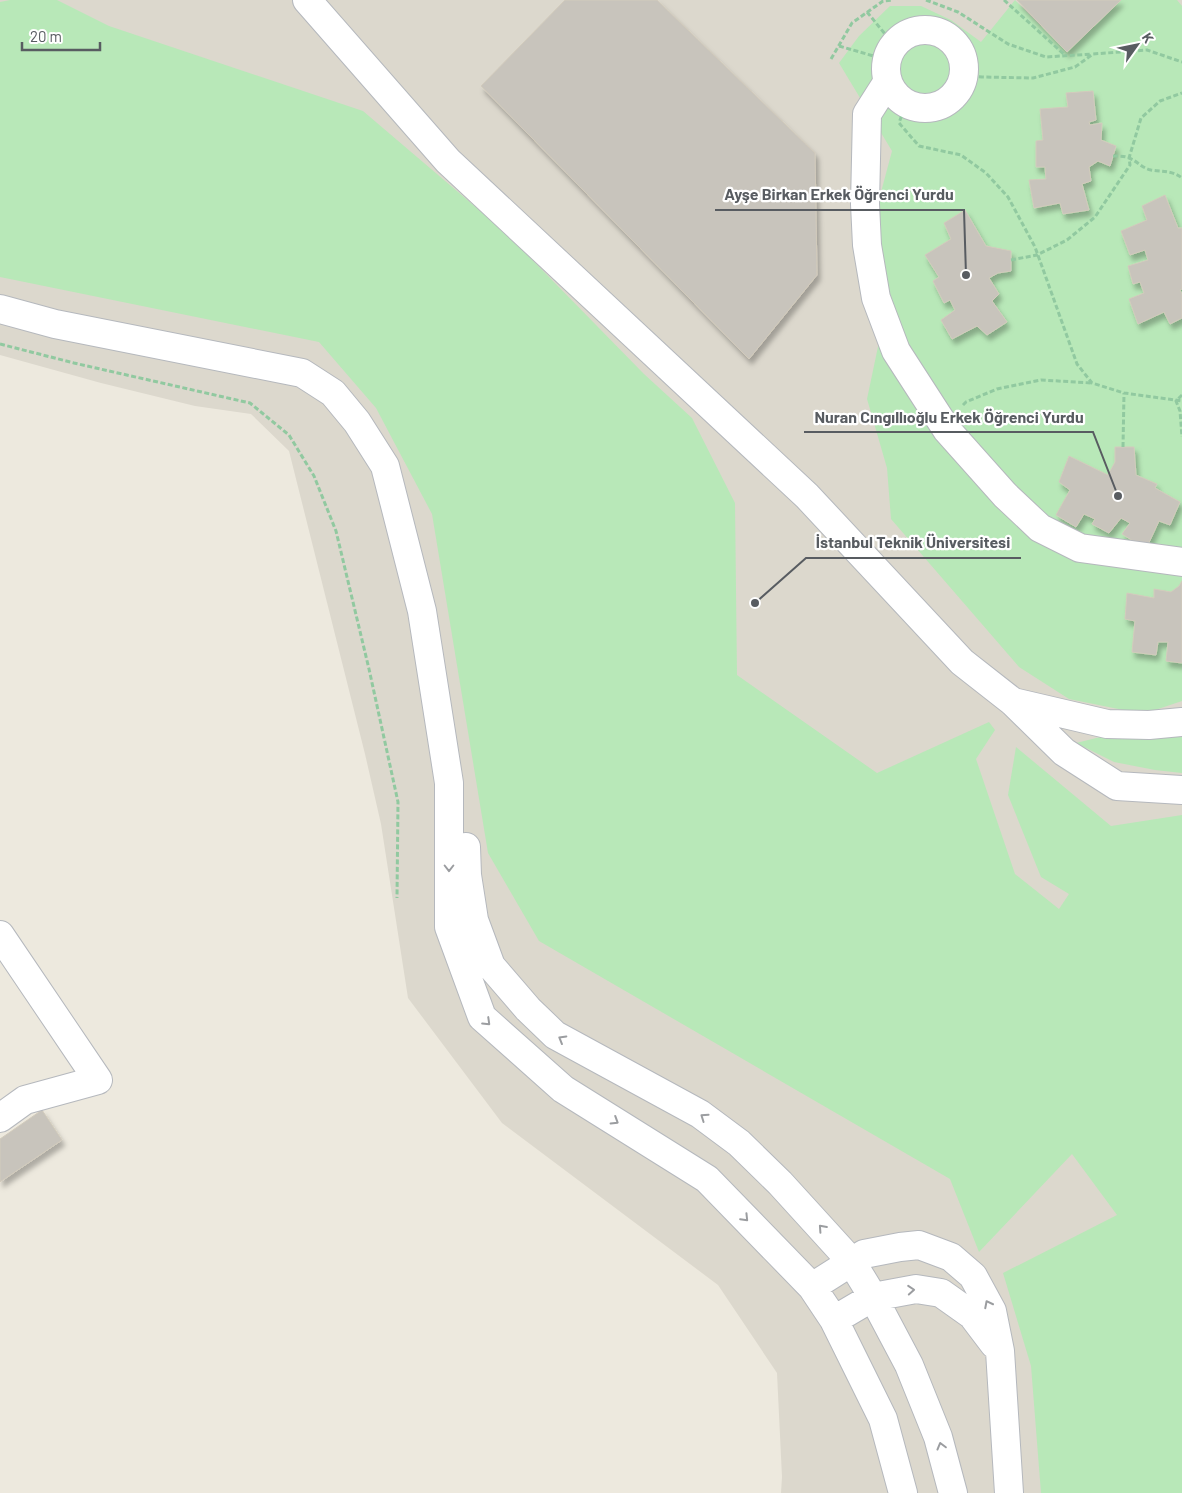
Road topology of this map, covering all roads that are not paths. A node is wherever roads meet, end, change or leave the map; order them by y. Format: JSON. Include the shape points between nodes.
{"nodes":[{"id":1,"x":307,"y":0,"type":"edge"},
{"id":2,"x":890,"y":62,"type":"junction"},
{"id":3,"x":0,"y":309,"type":"edge"},
{"id":4,"x":1182,"y":562,"type":"edge"},
{"id":5,"x":422,"y":611,"type":"junction"},
{"id":6,"x":1013,"y":702,"type":"junction"},
{"id":7,"x":1182,"y":722,"type":"edge"},
{"id":8,"x":1182,"y":790,"type":"edge"},
{"id":9,"x":0,"y":935,"type":"edge"},
{"id":10,"x":0,"y":1118,"type":"edge"},
{"id":11,"x":851,"y":1261,"type":"junction"},
{"id":12,"x":812,"y":1287,"type":"junction"},
{"id":13,"x":873,"y":1297,"type":"junction"},
{"id":14,"x":834,"y":1320,"type":"junction"},
{"id":15,"x":1000,"y":1351,"type":"junction"},
{"id":16,"x":903,"y":1493,"type":"edge"},
{"id":17,"x":953,"y":1493,"type":"edge"},
{"id":18,"x":1009,"y":1493,"type":"edge"}],
"edges":[{"from":1,"to":6,"type":"street","via":[[448,161],[807,496],[962,662]]},
{"from":2,"to":2,"type":"street","via":[[898,98],[918,108],[943,104],[953,97],[964,75],[960,50],[940,33],[928,30],[903,36]]},
{"from":2,"to":4,"type":"street","via":[[867,114],[865,204],[868,254],[876,298],[896,351],[947,430],[1005,495],[1040,528],[1080,548]]},
{"from":3,"to":5,"type":"street","via":[[55,324],[302,373],[333,393],[357,422],[385,466]]},
{"from":11,"to":5,"type":"street","one_way":true,"via":[[738,1142],[700,1114],[555,1035],[491,966],[474,920],[466,875],[466,808],[461,751],[443,666]]},
{"from":5,"to":12,"type":"street","one_way":true,"via":[[449,783],[449,927],[482,1017],[563,1089],[708,1179]]},
{"from":6,"to":7,"type":"street","via":[[1107,724]]},
{"from":6,"to":8,"type":"street","via":[[1064,752],[1117,786]]},
{"from":9,"to":10,"type":"street","via":[[98,1080],[25,1100]]},
{"from":11,"to":12,"type":"street"},
{"from":11,"to":13,"type":"street"},
{"from":15,"to":11,"type":"street","one_way":true,"via":[[992,1311],[973,1276],[951,1257],[919,1246],[900,1246],[864,1254]]},
{"from":12,"to":14,"type":"street"},
{"from":13,"to":14,"type":"street"},
{"from":13,"to":15,"type":"street","one_way":true,"via":[[916,1289],[941,1293],[972,1315]]},
{"from":17,"to":13,"type":"street","one_way":true,"via":[[938,1438],[909,1365]]},
{"from":14,"to":16,"type":"street","via":[[883,1419]]},
{"from":15,"to":18,"type":"street"}]}
